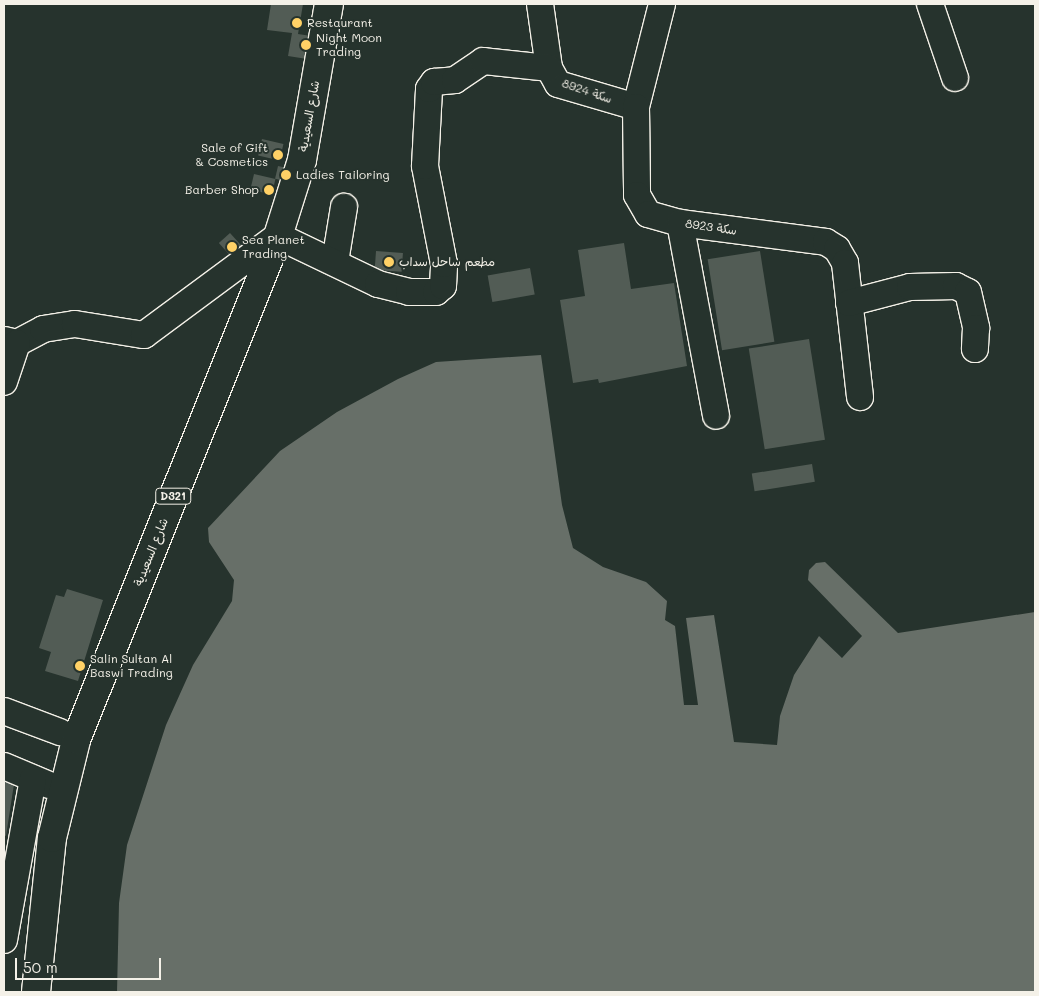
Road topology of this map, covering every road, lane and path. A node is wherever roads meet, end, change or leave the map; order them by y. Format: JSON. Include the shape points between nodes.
{"nodes":[{"id":1,"x":328,"y":4,"type":"edge"},
{"id":2,"x":540,"y":4,"type":"edge"},
{"id":3,"x":662,"y":4,"type":"edge"},
{"id":4,"x":930,"y":4,"type":"edge"},
{"id":5,"x":549,"y":68,"type":"junction"},
{"id":6,"x":955,"y":78,"type":"dead end"},
{"id":7,"x":636,"y":107,"type":"junction"},
{"id":8,"x":344,"y":207,"type":"dead end"},
{"id":9,"x":680,"y":223,"type":"junction"},
{"id":10,"x":278,"y":236,"type":"junction"},
{"id":11,"x":335,"y":262,"type":"junction"},
{"id":12,"x":849,"y":303,"type":"junction"},
{"id":13,"x":10,"y":342,"type":"edge"},
{"id":14,"x":975,"y":349,"type":"dead end"},
{"id":15,"x":4,"y":382,"type":"edge"},
{"id":16,"x":860,"y":397,"type":"dead end"},
{"id":17,"x":716,"y":416,"type":"dead end"},
{"id":18,"x":4,"y":711,"type":"edge"},
{"id":19,"x":60,"y":732,"type":"dead end"},
{"id":20,"x":4,"y":766,"type":"edge"},
{"id":21,"x":33,"y":779,"type":"junction"},
{"id":22,"x":63,"y":791,"type":"junction"},
{"id":23,"x":4,"y":940,"type":"edge"},
{"id":24,"x":36,"y":992,"type":"edge"}],
"edges":[{"from":1,"to":10,"type":"main road","name":"شارع السعيدية","number":"D321","via":[[302,160]]},
{"from":2,"to":5,"type":"street","name":"سكة 8924"},
{"from":3,"to":7,"type":"street","name":"سكة 8923"},
{"from":4,"to":6,"type":"street"},
{"from":5,"to":7,"type":"street","name":"سكة 8924","via":[[558,84]]},
{"from":5,"to":11,"type":"street","via":[[483,61],[455,80],[434,82],[429,89],[425,166],[443,252],[443,286],[427,294],[409,292],[378,284]]},
{"from":7,"to":9,"type":"street","name":"سكة 8923","via":[[637,195],[648,214]]},
{"from":8,"to":11,"type":"street"},
{"from":9,"to":12,"type":"street","name":"سكة 8923","via":[[826,242],[837,249],[845,263]]},
{"from":9,"to":17,"type":"street"},
{"from":10,"to":11,"type":"street"},
{"from":10,"to":13,"type":"street","via":[[144,335],[75,324],[43,329]]},
{"from":10,"to":22,"type":"main road","name":"شارع السعيدية","number":"D321","via":[[79,731]]},
{"from":12,"to":14,"type":"street","via":[[910,287],[956,286],[968,292],[976,328]]},
{"from":12,"to":16,"type":"street","name":"سكة 8923"},
{"from":13,"to":15,"type":"street"},
{"from":18,"to":19,"type":"street"},
{"from":20,"to":21,"type":"street"},
{"from":21,"to":22,"type":"street"},
{"from":21,"to":23,"type":"street"},
{"from":22,"to":24,"type":"main road","name":"شارع السعيدية","number":"D321","via":[[52,838]]}]}
